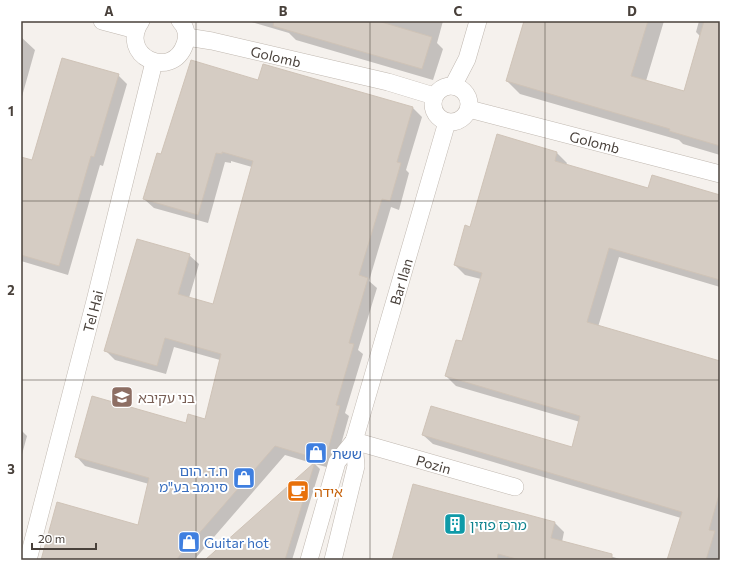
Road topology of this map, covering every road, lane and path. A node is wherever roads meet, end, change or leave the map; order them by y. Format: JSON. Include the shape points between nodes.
{"nodes":[{"id":1,"x":102,"y":21,"type":"edge"},
{"id":2,"x":180,"y":21,"type":"edge"},
{"id":3,"x":478,"y":21,"type":"edge"},
{"id":4,"x":138,"y":26,"type":"edge"},
{"id":5,"x":187,"y":37,"type":"junction"},
{"id":6,"x":154,"y":62,"type":"junction"},
{"id":7,"x":453,"y":86,"type":"junction"},
{"id":8,"x":434,"y":96,"type":"junction"},
{"id":9,"x":469,"y":109,"type":"junction"},
{"id":10,"x":447,"y":122,"type":"junction"},
{"id":11,"x":720,"y":174,"type":"edge"},
{"id":12,"x":354,"y":441,"type":"junction"},
{"id":13,"x":515,"y":487,"type":"dead end"},
{"id":14,"x":28,"y":560,"type":"edge"},
{"id":15,"x":309,"y":560,"type":"edge"},
{"id":16,"x":332,"y":560,"type":"edge"}],
"edges":[{"from":1,"to":4,"type":"street"},
{"from":2,"to":5,"type":"street"},
{"from":3,"to":7,"type":"street","via":[[467,59]]},
{"from":4,"to":6,"type":"street","via":[[135,44],[139,52]]},
{"from":5,"to":6,"type":"street","via":[[178,56],[162,63]]},
{"from":5,"to":8,"type":"street","name":"Golomb","via":[[388,82]]},
{"from":6,"to":14,"type":"street","name":"Tel Hai"},
{"from":7,"to":8,"type":"street","via":[[445,86]]},
{"from":7,"to":9,"type":"street","via":[[465,92]]},
{"from":8,"to":10,"type":"street","via":[[433,110],[441,120]]},
{"from":9,"to":10,"type":"street","via":[[457,122]]},
{"from":9,"to":11,"type":"street","name":"Golomb"},
{"from":10,"to":12,"type":"street","name":"Bar Ilan"},
{"from":12,"to":13,"type":"street","name":"Pozin"},
{"from":12,"to":15,"type":"street","name":"Bar Ilan","via":[[337,462]]},
{"from":12,"to":16,"type":"street","name":"Bar Ilan","via":[[356,466]]}]}
